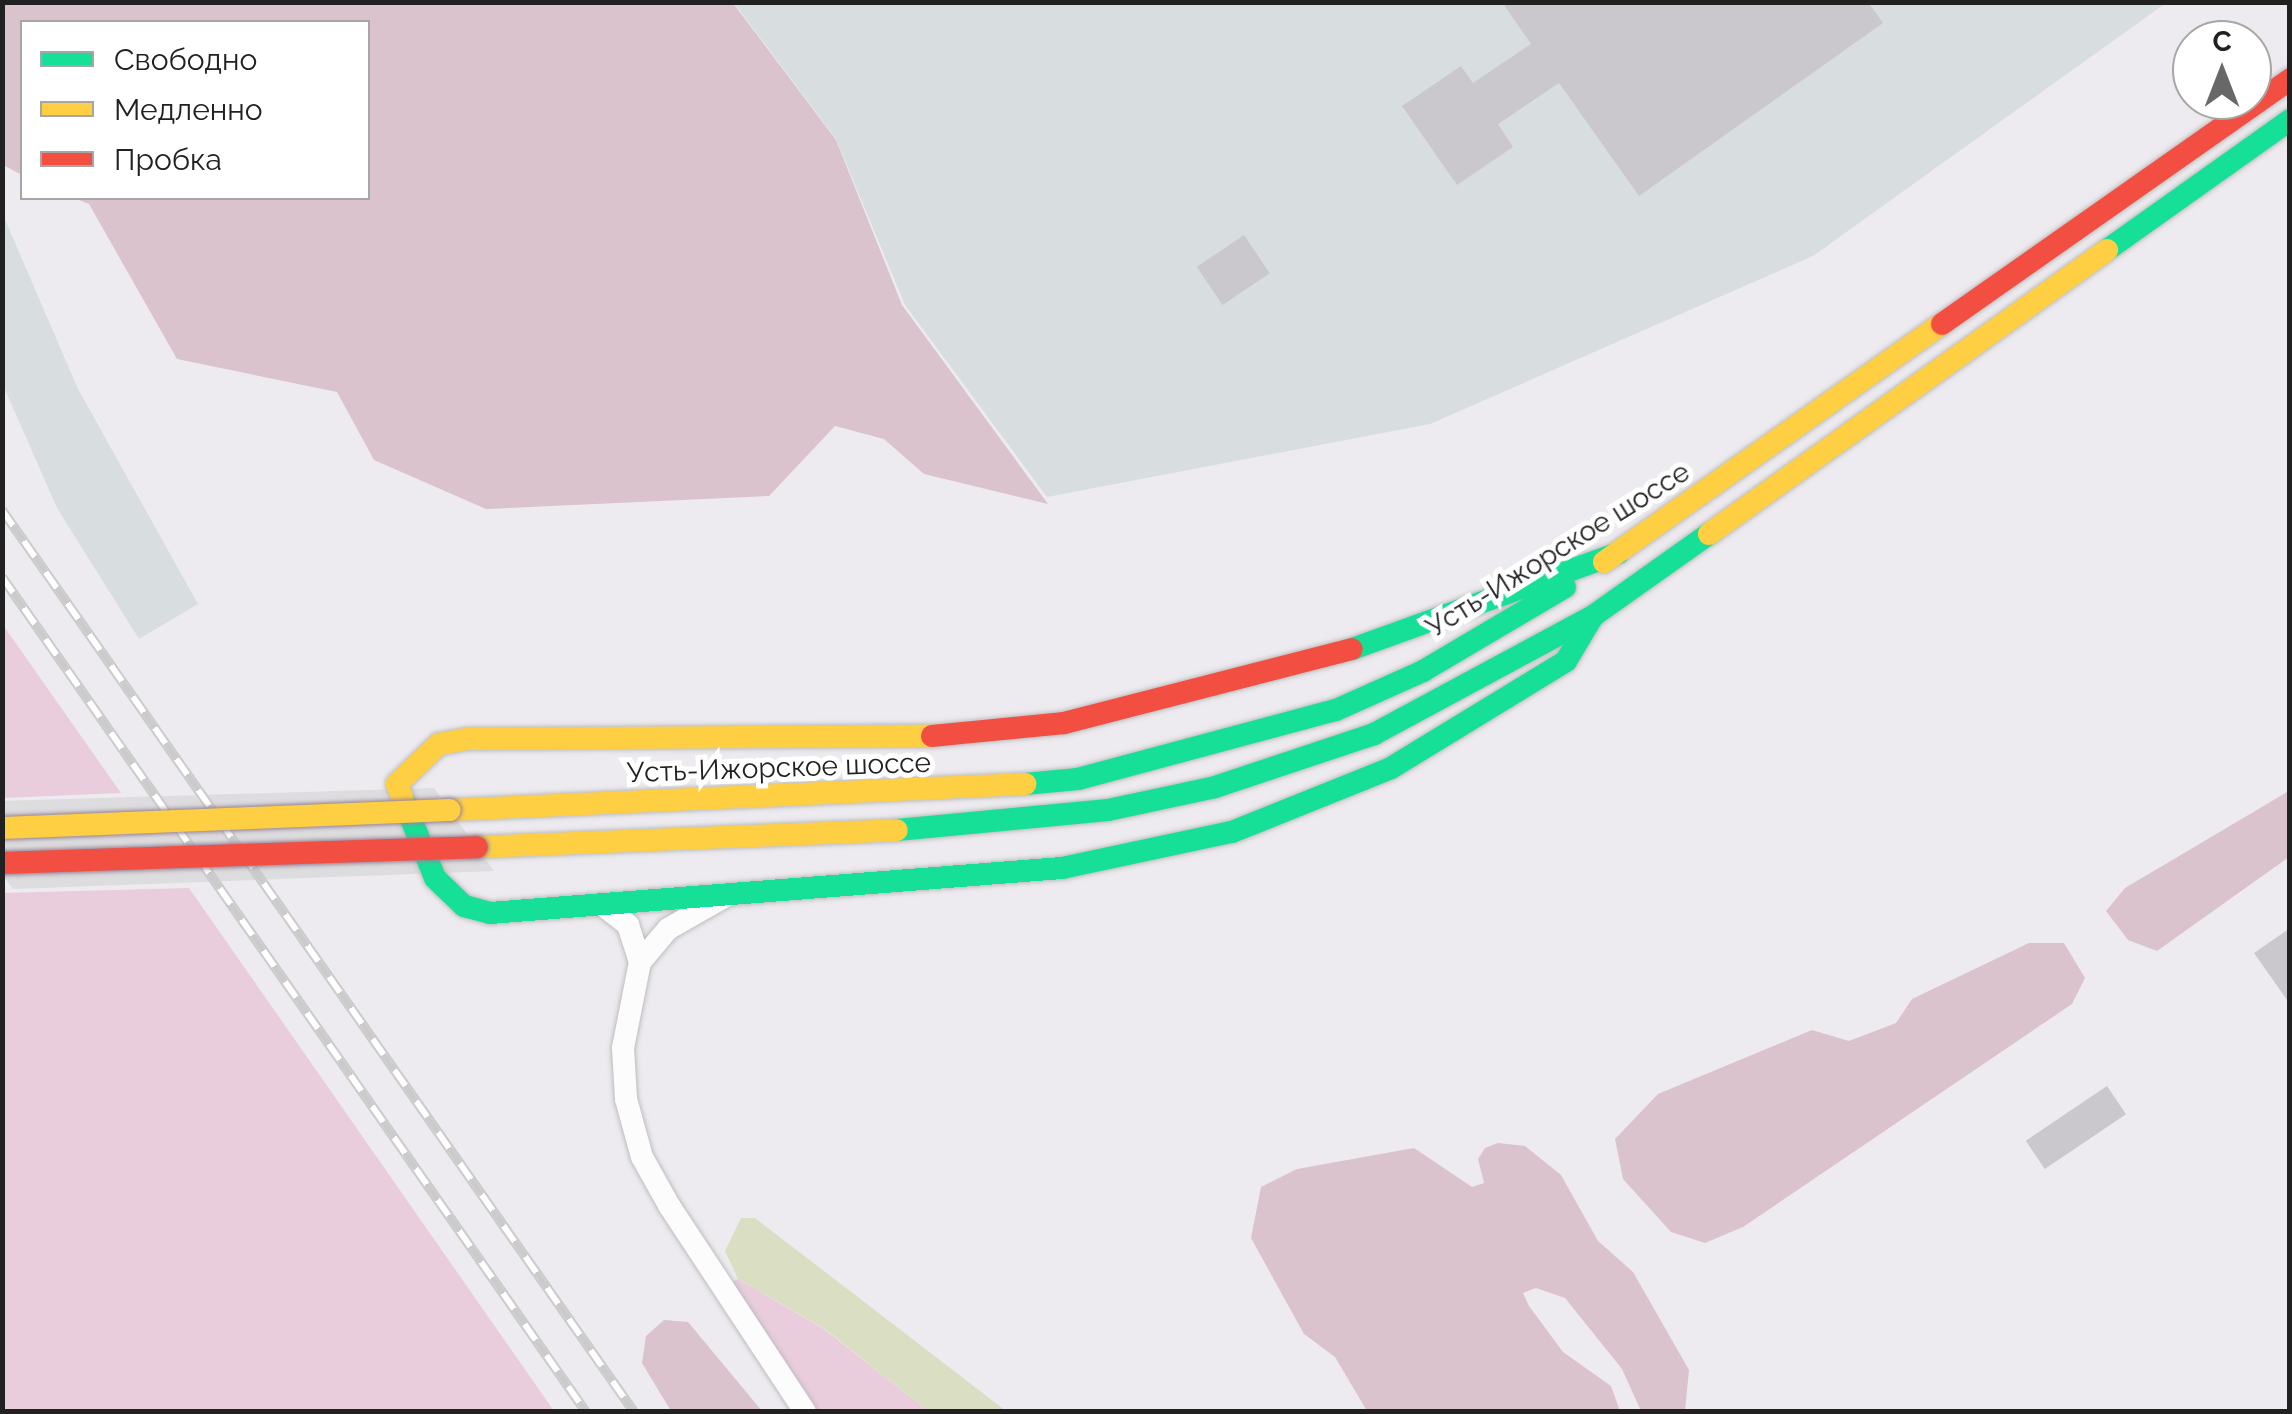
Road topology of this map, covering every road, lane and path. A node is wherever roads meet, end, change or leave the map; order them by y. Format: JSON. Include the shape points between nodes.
{"nodes":[{"id":1,"x":2290,"y":80,"type":"edge"},
{"id":2,"x":2290,"y":120,"type":"edge"},
{"id":3,"x":1618,"y":554,"type":"junction"},
{"id":4,"x":1593,"y":616,"type":"junction"},
{"id":5,"x":2,"y":828,"type":"edge"},
{"id":6,"x":2,"y":863,"type":"edge"},
{"id":7,"x":724,"y":897,"type":"junction"},
{"id":8,"x":604,"y":906,"type":"junction"},
{"id":9,"x":640,"y":962,"type":"junction"},
{"id":10,"x":805,"y":1412,"type":"edge"}],
"edges":[{"from":1,"to":3,"type":"street","name":"Усть-Ижорское шоссе"},
{"from":2,"to":4,"type":"street"},
{"from":3,"to":5,"type":"street","name":"Усть-Ижорское шоссе","bridge":true,"via":[[1424,670],[1336,710],[1078,779],[930,793]]},
{"from":3,"to":8,"type":"street","via":[[1410,634],[1064,723],[906,739],[466,739],[439,744],[403,771],[398,784],[435,878],[464,906],[490,913]]},
{"from":4,"to":6,"type":"street","bridge":true,"via":[[1374,734],[1215,787],[1108,810],[908,830]]},
{"from":4,"to":7,"type":"street","via":[[1566,661],[1470,724],[1391,768],[1232,832],[1042,870]]},
{"from":7,"to":8,"type":"street"},
{"from":7,"to":9,"type":"street","via":[[668,929]]},
{"from":8,"to":9,"type":"street","via":[[628,925]]},
{"from":9,"to":10,"type":"street","via":[[623,1048],[642,1157],[717,1288]]}]}
